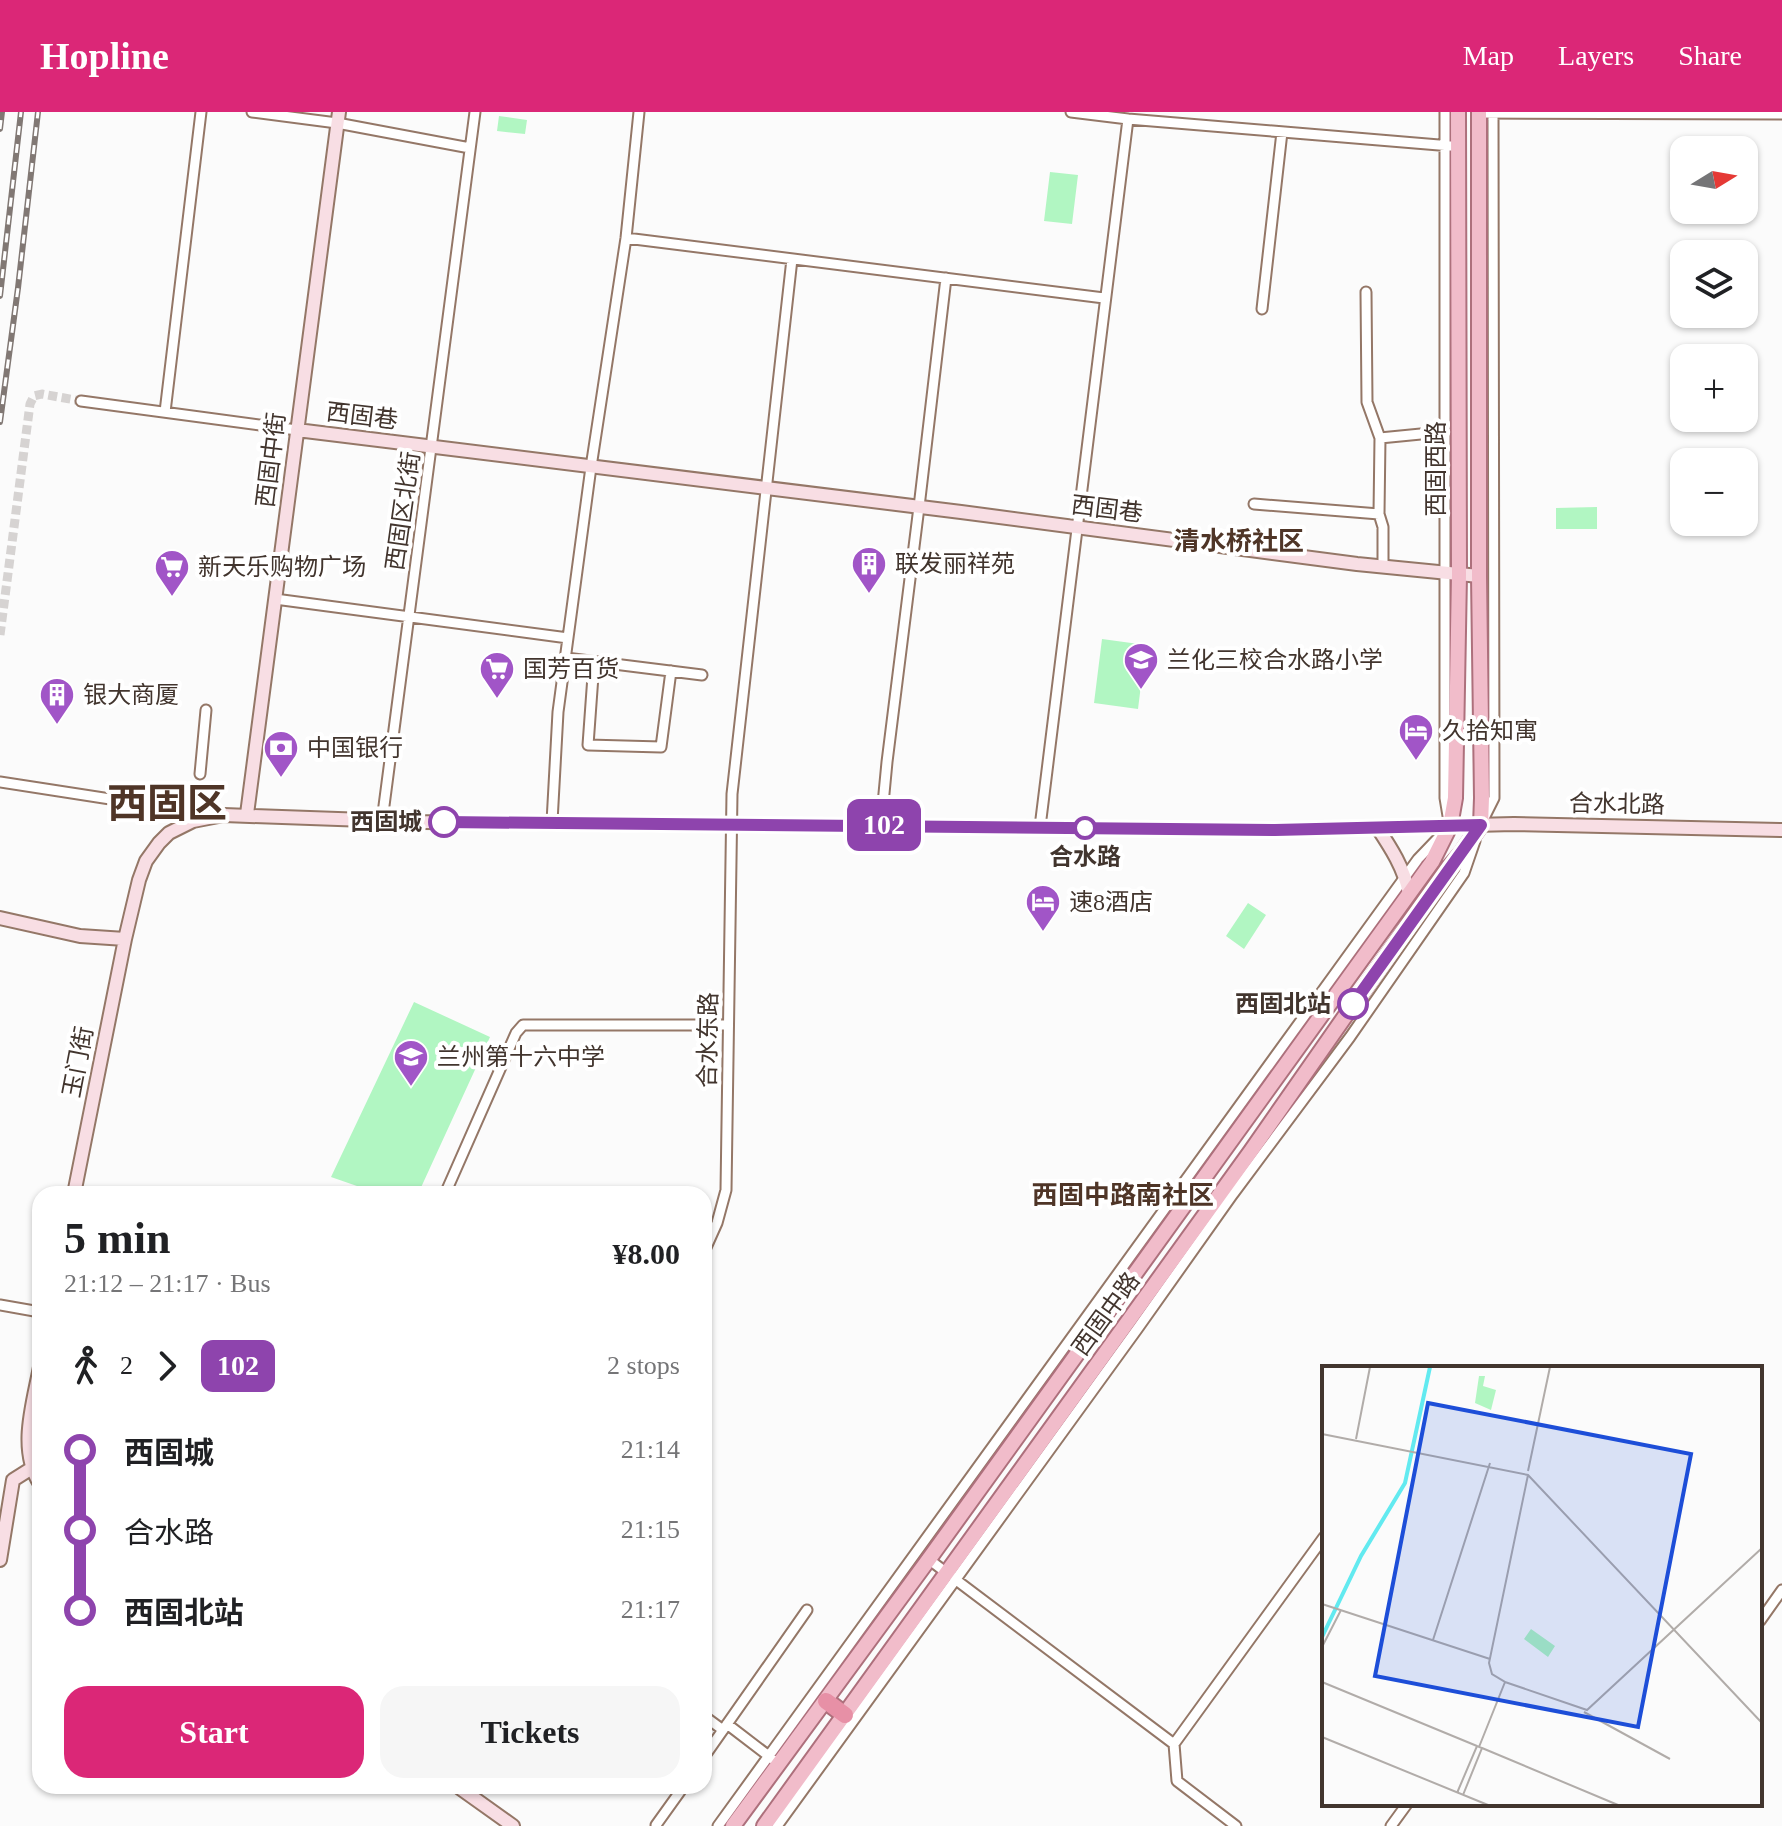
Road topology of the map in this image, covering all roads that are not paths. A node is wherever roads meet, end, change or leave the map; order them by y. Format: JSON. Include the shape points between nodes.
{"nodes":[{"id":1,"x":201,"y":112,"type":"edge"},
{"id":2,"x":252,"y":112,"type":"edge"},
{"id":3,"x":475,"y":112,"type":"edge"},
{"id":4,"x":639,"y":112,"type":"edge"},
{"id":5,"x":1071,"y":112,"type":"edge"},
{"id":6,"x":1445,"y":112,"type":"edge"},
{"id":7,"x":1458,"y":112,"type":"edge"},
{"id":8,"x":1486,"y":113,"type":"edge"},
{"id":9,"x":1782,"y":114,"type":"edge"},
{"id":10,"x":338,"y":117,"type":"edge"},
{"id":11,"x":1128,"y":119,"type":"junction"},
{"id":12,"x":1282,"y":132,"type":"junction"},
{"id":13,"x":1452,"y":146,"type":"junction"},
{"id":14,"x":470,"y":148,"type":"junction"},
{"id":15,"x":626,"y":238,"type":"junction"},
{"id":16,"x":792,"y":259,"type":"junction"},
{"id":17,"x":946,"y":278,"type":"junction"},
{"id":18,"x":1366,"y":292,"type":"dead end"},
{"id":19,"x":1104,"y":298,"type":"junction"},
{"id":20,"x":1262,"y":309,"type":"dead end"},
{"id":21,"x":81,"y":401,"type":"tunnel mouth"},
{"id":22,"x":165,"y":412,"type":"junction"},
{"id":23,"x":297,"y":430,"type":"junction"},
{"id":24,"x":1431,"y":433,"type":"dead end"},
{"id":25,"x":1380,"y":438,"type":"junction"},
{"id":26,"x":432,"y":447,"type":"junction"},
{"id":27,"x":591,"y":467,"type":"junction"},
{"id":28,"x":766,"y":489,"type":"junction"},
{"id":29,"x":1254,"y":504,"type":"dead end"},
{"id":30,"x":919,"y":507,"type":"junction"},
{"id":31,"x":1379,"y":514,"type":"junction"},
{"id":32,"x":1077,"y":528,"type":"junction"},
{"id":33,"x":1383,"y":567,"type":"junction"},
{"id":34,"x":1452,"y":575,"type":"junction"},
{"id":35,"x":1479,"y":576,"type":"junction"},
{"id":36,"x":275,"y":599,"type":"junction"},
{"id":37,"x":409,"y":617,"type":"junction"},
{"id":38,"x":568,"y":638,"type":"junction"},
{"id":39,"x":566,"y":658,"type":"junction"},
{"id":40,"x":594,"y":662,"type":"junction"},
{"id":41,"x":671,"y":671,"type":"junction"},
{"id":42,"x":702,"y":675,"type":"dead end"},
{"id":43,"x":206,"y":710,"type":"dead end"},
{"id":44,"x":200,"y":774,"type":"dead end"},
{"id":45,"x":0,"y":782,"type":"edge"},
{"id":46,"x":136,"y":803,"type":"dead end"},
{"id":47,"x":247,"y":814,"type":"junction"},
{"id":48,"x":382,"y":821,"type":"junction"},
{"id":49,"x":552,"y":822,"type":"junction"},
{"id":50,"x":179,"y":823,"type":"joint"},
{"id":51,"x":731,"y":824,"type":"junction"},
{"id":52,"x":881,"y":825,"type":"junction"},
{"id":53,"x":1481,"y":825,"type":"junction"},
{"id":54,"x":1450,"y":826,"type":"junction"},
{"id":55,"x":1040,"y":827,"type":"junction"},
{"id":56,"x":1377,"y":827,"type":"junction"},
{"id":57,"x":1782,"y":830,"type":"edge"},
{"id":58,"x":1405,"y":876,"type":"junction"},
{"id":59,"x":1409,"y":893,"type":"junction"},
{"id":60,"x":0,"y":918,"type":"edge"},
{"id":61,"x":125,"y":939,"type":"junction"},
{"id":62,"x":728,"y":1025,"type":"junction"},
{"id":63,"x":1233,"y":1138,"type":"junction"},
{"id":64,"x":1251,"y":1151,"type":"junction"},
{"id":65,"x":76,"y":1186,"type":"edge"},
{"id":66,"x":449,"y":1186,"type":"edge"},
{"id":67,"x":712,"y":1233,"type":"edge"},
{"id":68,"x":0,"y":1305,"type":"edge"},
{"id":69,"x":32,"y":1311,"type":"edge"},
{"id":70,"x":32,"y":1410,"type":"edge"},
{"id":71,"x":32,"y":1468,"type":"joint"},
{"id":72,"x":1322,"y":1540,"type":"edge"},
{"id":73,"x":922,"y":1556,"type":"junction"},
{"id":74,"x":0,"y":1560,"type":"edge"},
{"id":75,"x":952,"y":1576,"type":"junction"},
{"id":76,"x":1782,"y":1590,"type":"edge"},
{"id":77,"x":807,"y":1610,"type":"dead end"},
{"id":78,"x":1762,"y":1618,"type":"edge"},
{"id":79,"x":826,"y":1701,"type":"junction"},
{"id":80,"x":845,"y":1715,"type":"junction"},
{"id":81,"x":712,"y":1720,"type":"edge"},
{"id":82,"x":725,"y":1727,"type":"junction"},
{"id":83,"x":1174,"y":1744,"type":"junction"},
{"id":84,"x":712,"y":1746,"type":"edge"},
{"id":85,"x":775,"y":1760,"type":"junction"},
{"id":86,"x":468,"y":1794,"type":"edge"},
{"id":87,"x":678,"y":1794,"type":"edge"},
{"id":88,"x":1406,"y":1806,"type":"edge"},
{"id":89,"x":656,"y":1825,"type":"edge"},
{"id":90,"x":513,"y":1826,"type":"edge"},
{"id":91,"x":718,"y":1826,"type":"edge"},
{"id":92,"x":733,"y":1826,"type":"edge"},
{"id":93,"x":764,"y":1826,"type":"edge"},
{"id":94,"x":777,"y":1826,"type":"edge"},
{"id":95,"x":1236,"y":1826,"type":"edge"},
{"id":96,"x":1391,"y":1826,"type":"edge"}],
"edges":[{"from":1,"to":22,"type":"street"},
{"from":2,"to":10,"type":"street"},
{"from":3,"to":14,"type":"street","name":"西固区北街"},
{"from":4,"to":15,"type":"street"},
{"from":5,"to":11,"type":"street"},
{"from":6,"to":13,"type":"street"},
{"from":7,"to":13,"type":"main road","name":"西固西路"},
{"from":8,"to":9,"type":"street"},
{"from":8,"to":35,"type":"main road","name":"西固西路"},
{"from":8,"to":53,"type":"street","via":[[1494,798]]},
{"from":10,"to":14,"type":"street"},
{"from":10,"to":23,"type":"street","name":"西固中街"},
{"from":11,"to":12,"type":"street"},
{"from":11,"to":19,"type":"street"},
{"from":12,"to":13,"type":"street"},
{"from":12,"to":20,"type":"street"},
{"from":13,"to":34,"type":"main road","name":"西固西路"},
{"from":14,"to":26,"type":"street","name":"西固区北街"},
{"from":15,"to":16,"type":"street"},
{"from":15,"to":27,"type":"street"},
{"from":16,"to":17,"type":"street"},
{"from":16,"to":28,"type":"street"},
{"from":17,"to":19,"type":"street"},
{"from":17,"to":30,"type":"street"},
{"from":18,"to":25,"type":"street","via":[[1367,402]]},
{"from":19,"to":32,"type":"street"},
{"from":21,"to":22,"type":"street","name":"西固巷"},
{"from":22,"to":23,"type":"street","name":"西固巷"},
{"from":23,"to":26,"type":"street","name":"西固巷"},
{"from":23,"to":36,"type":"street","name":"西固中街"},
{"from":24,"to":25,"type":"street"},
{"from":25,"to":31,"type":"street"},
{"from":26,"to":27,"type":"street","name":"西固巷"},
{"from":26,"to":37,"type":"street","name":"西固区北街"},
{"from":27,"to":28,"type":"street","name":"西固巷"},
{"from":27,"to":38,"type":"street"},
{"from":28,"to":30,"type":"street","name":"西固巷"},
{"from":28,"to":51,"type":"street","name":"合水东路"},
{"from":29,"to":31,"type":"street"},
{"from":30,"to":32,"type":"street","name":"西固巷"},
{"from":30,"to":52,"type":"street"},
{"from":31,"to":33,"type":"street"},
{"from":32,"to":33,"type":"street","name":"西固巷"},
{"from":32,"to":55,"type":"street"},
{"from":33,"to":34,"type":"street","name":"西固巷"},
{"from":34,"to":35,"type":"street","name":"西固巷"},
{"from":34,"to":54,"type":"main road","name":"西固西路","via":[[1455,798]]},
{"from":35,"to":53,"type":"main road","name":"西固西路"},
{"from":36,"to":37,"type":"street"},
{"from":36,"to":47,"type":"street","name":"西固中街"},
{"from":37,"to":38,"type":"street"},
{"from":37,"to":48,"type":"street","name":"西固区北街"},
{"from":38,"to":39,"type":"street"},
{"from":39,"to":40,"type":"street"},
{"from":39,"to":49,"type":"street"},
{"from":40,"to":41,"type":"street"},
{"from":40,"to":41,"type":"street","via":[[588,745],[661,747]]},
{"from":41,"to":42,"type":"street"},
{"from":43,"to":44,"type":"street"},
{"from":45,"to":46,"type":"street"},
{"from":47,"to":48,"type":"street","name":"合水北路"},
{"from":47,"to":50,"type":"street","name":"合水北路"},
{"from":48,"to":49,"type":"street","name":"合水北路"},
{"from":49,"to":51,"type":"street","name":"合水北路"},
{"from":50,"to":61,"type":"street","name":"玉门街","via":[[146,861]]},
{"from":51,"to":52,"type":"street","name":"合水北路"},
{"from":51,"to":62,"type":"street","name":"合水东路"},
{"from":52,"to":55,"type":"street","name":"合水北路"},
{"from":53,"to":54,"type":"street","name":"合水北路"},
{"from":53,"to":57,"type":"street","name":"合水北路"},
{"from":53,"to":64,"type":"main road","name":"西固中路"},
{"from":53,"to":75,"type":"street","via":[[1464,873],[1350,1037]]},
{"from":54,"to":56,"type":"street","name":"合水北路"},
{"from":54,"to":58,"type":"street"},
{"from":54,"to":59,"type":"main road","name":"西固中路"},
{"from":55,"to":56,"type":"street","name":"合水北路"},
{"from":56,"to":58,"type":"street"},
{"from":58,"to":59,"type":"street"},
{"from":58,"to":73,"type":"street"},
{"from":59,"to":63,"type":"main road","name":"西固中路"},
{"from":60,"to":61,"type":"street","via":[[80,936]]},
{"from":61,"to":65,"type":"street","name":"玉门街"},
{"from":62,"to":66,"type":"street","via":[[523,1025]]},
{"from":62,"to":67,"type":"street","name":"合水东路","via":[[726,1190]]},
{"from":63,"to":64,"type":"main road"},
{"from":63,"to":73,"type":"main road","name":"西固中路"},
{"from":64,"to":75,"type":"main road","name":"西固中路"},
{"from":68,"to":69,"type":"street"},
{"from":70,"to":71,"type":"street"},
{"from":71,"to":74,"type":"street","via":[[13,1480]]},
{"from":72,"to":83,"type":"street"},
{"from":73,"to":75,"type":"street"},
{"from":73,"to":79,"type":"main road","name":"西固中路"},
{"from":73,"to":85,"type":"street"},
{"from":75,"to":80,"type":"main road","name":"西固中路"},
{"from":75,"to":83,"type":"street"},
{"from":75,"to":94,"type":"street"},
{"from":76,"to":78,"type":"street"},
{"from":77,"to":82,"type":"street"},
{"from":79,"to":80,"type":"highway"},
{"from":79,"to":85,"type":"main road","name":"西固中路"},
{"from":80,"to":93,"type":"main road","name":"西固中路"},
{"from":81,"to":82,"type":"street"},
{"from":82,"to":84,"type":"street"},
{"from":82,"to":85,"type":"street"},
{"from":83,"to":95,"type":"street","via":[[1177,1781]]},
{"from":85,"to":91,"type":"street"},
{"from":85,"to":92,"type":"main road","name":"西固中路"},
{"from":86,"to":90,"type":"street"},
{"from":87,"to":89,"type":"street"},
{"from":88,"to":96,"type":"street"}]}
